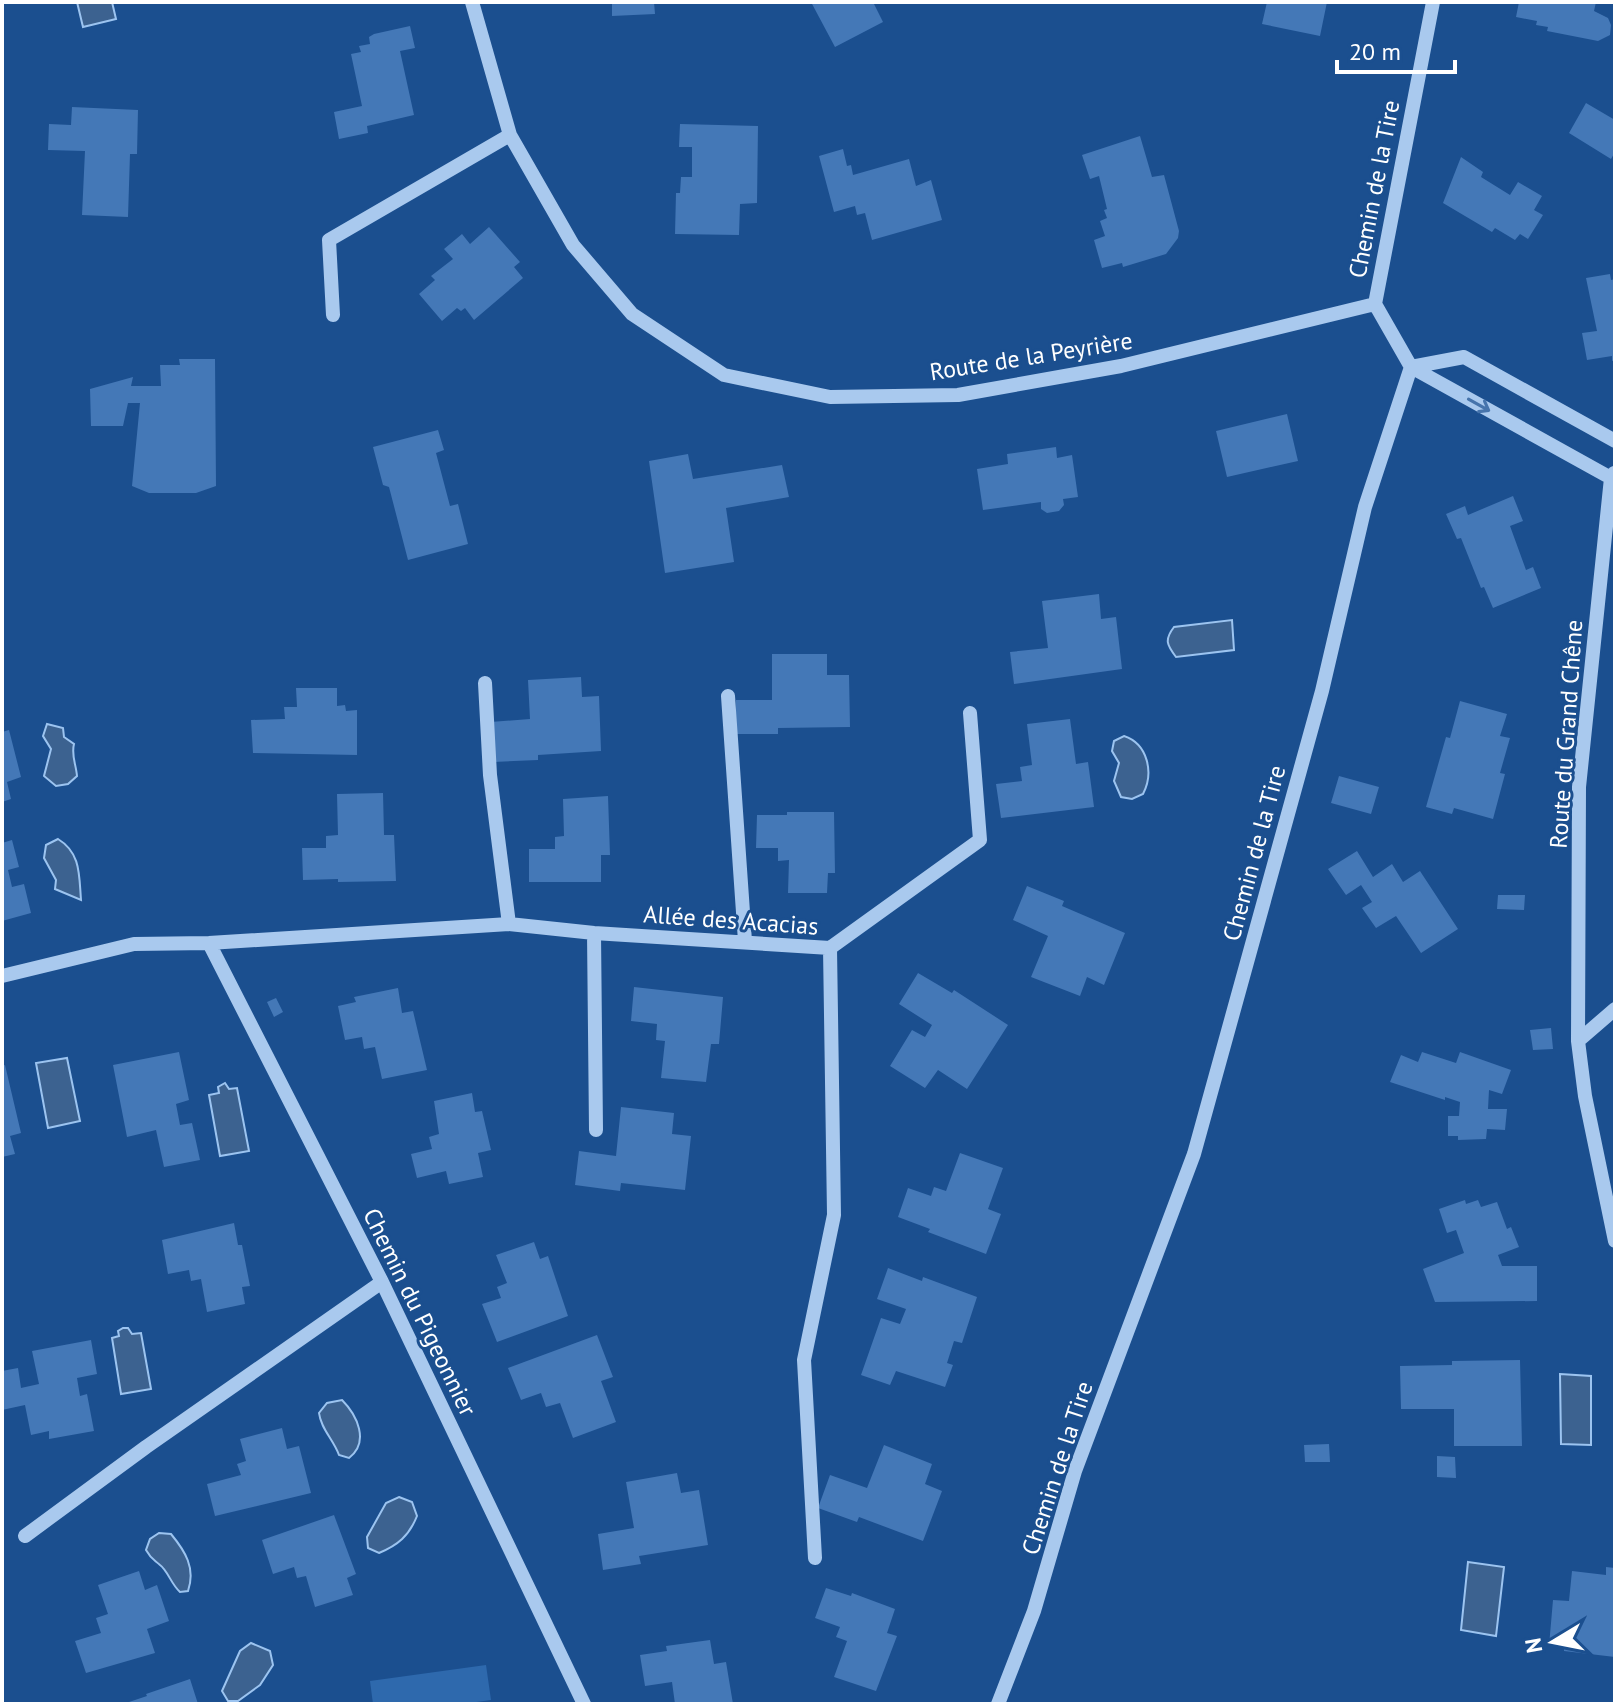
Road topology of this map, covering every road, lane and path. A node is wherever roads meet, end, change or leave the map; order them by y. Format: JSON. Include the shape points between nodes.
{"nodes":[{"id":1,"x":472,"y":2,"type":"edge"},
{"id":2,"x":1433,"y":2,"type":"edge"},
{"id":3,"x":510,"y":135,"type":"junction"},
{"id":4,"x":1375,"y":304,"type":"junction"},
{"id":5,"x":333,"y":315,"type":"dead end"},
{"id":6,"x":1411,"y":367,"type":"junction"},
{"id":7,"x":1615,"y":441,"type":"edge"},
{"id":8,"x":1613,"y":475,"type":"edge"},
{"id":9,"x":485,"y":683,"type":"dead end"},
{"id":10,"x":728,"y":696,"type":"dead end"},
{"id":11,"x":970,"y":713,"type":"dead end"},
{"id":12,"x":509,"y":924,"type":"junction"},
{"id":13,"x":594,"y":933,"type":"junction"},
{"id":14,"x":745,"y":941,"type":"junction"},
{"id":15,"x":209,"y":943,"type":"junction"},
{"id":16,"x":830,"y":948,"type":"junction"},
{"id":17,"x":2,"y":976,"type":"edge"},
{"id":18,"x":1615,"y":1009,"type":"edge"},
{"id":19,"x":1578,"y":1041,"type":"junction"},
{"id":20,"x":596,"y":1130,"type":"dead end"},
{"id":21,"x":1615,"y":1241,"type":"edge"},
{"id":22,"x":382,"y":1282,"type":"junction"},
{"id":23,"x":25,"y":1536,"type":"dead end"},
{"id":24,"x":815,"y":1558,"type":"dead end"},
{"id":25,"x":584,"y":1704,"type":"edge"},
{"id":26,"x":998,"y":1704,"type":"edge"}],
"edges":[{"from":1,"to":3,"type":"street","name":"Route de la Peyrière"},
{"from":2,"to":4,"type":"street","name":"Chemin de la Tire"},
{"from":3,"to":4,"type":"street","name":"Route de la Peyrière","via":[[573,245],[632,314],[724,375],[830,397],[958,395],[1121,366]]},
{"from":3,"to":5,"type":"street","via":[[329,240]]},
{"from":4,"to":6,"type":"street","name":"Chemin de la Tire"},
{"from":6,"to":7,"type":"street","via":[[1464,357]]},
{"from":6,"to":8,"type":"street","one_way":true},
{"from":6,"to":26,"type":"street","name":"Chemin de la Tire","via":[[1365,507],[1322,691],[1194,1154],[1075,1471],[1034,1611]]},
{"from":8,"to":19,"type":"street","name":"Route du Grand Chêne","via":[[1579,787]]},
{"from":9,"to":12,"type":"street","via":[[490,775]]},
{"from":10,"to":14,"type":"street"},
{"from":11,"to":16,"type":"street","via":[[980,840]]},
{"from":12,"to":13,"type":"street","name":"Allée des Acacias"},
{"from":12,"to":15,"type":"street","name":"Allée des Acacias"},
{"from":13,"to":14,"type":"street","name":"Allée des Acacias"},
{"from":13,"to":20,"type":"street"},
{"from":14,"to":16,"type":"street","name":"Allée des Acacias"},
{"from":15,"to":17,"type":"street","name":"Allée des Acacias","via":[[134,944]]},
{"from":15,"to":22,"type":"street","name":"Chemin du Pigeonnier"},
{"from":16,"to":24,"type":"street","name":"Allée des Acacias","via":[[834,1215],[804,1360]]},
{"from":18,"to":19,"type":"street"},
{"from":19,"to":21,"type":"street","name":"Route du Grand Chêne"},
{"from":22,"to":23,"type":"street"},
{"from":22,"to":25,"type":"street","name":"Chemin du Pigeonnier"}]}
